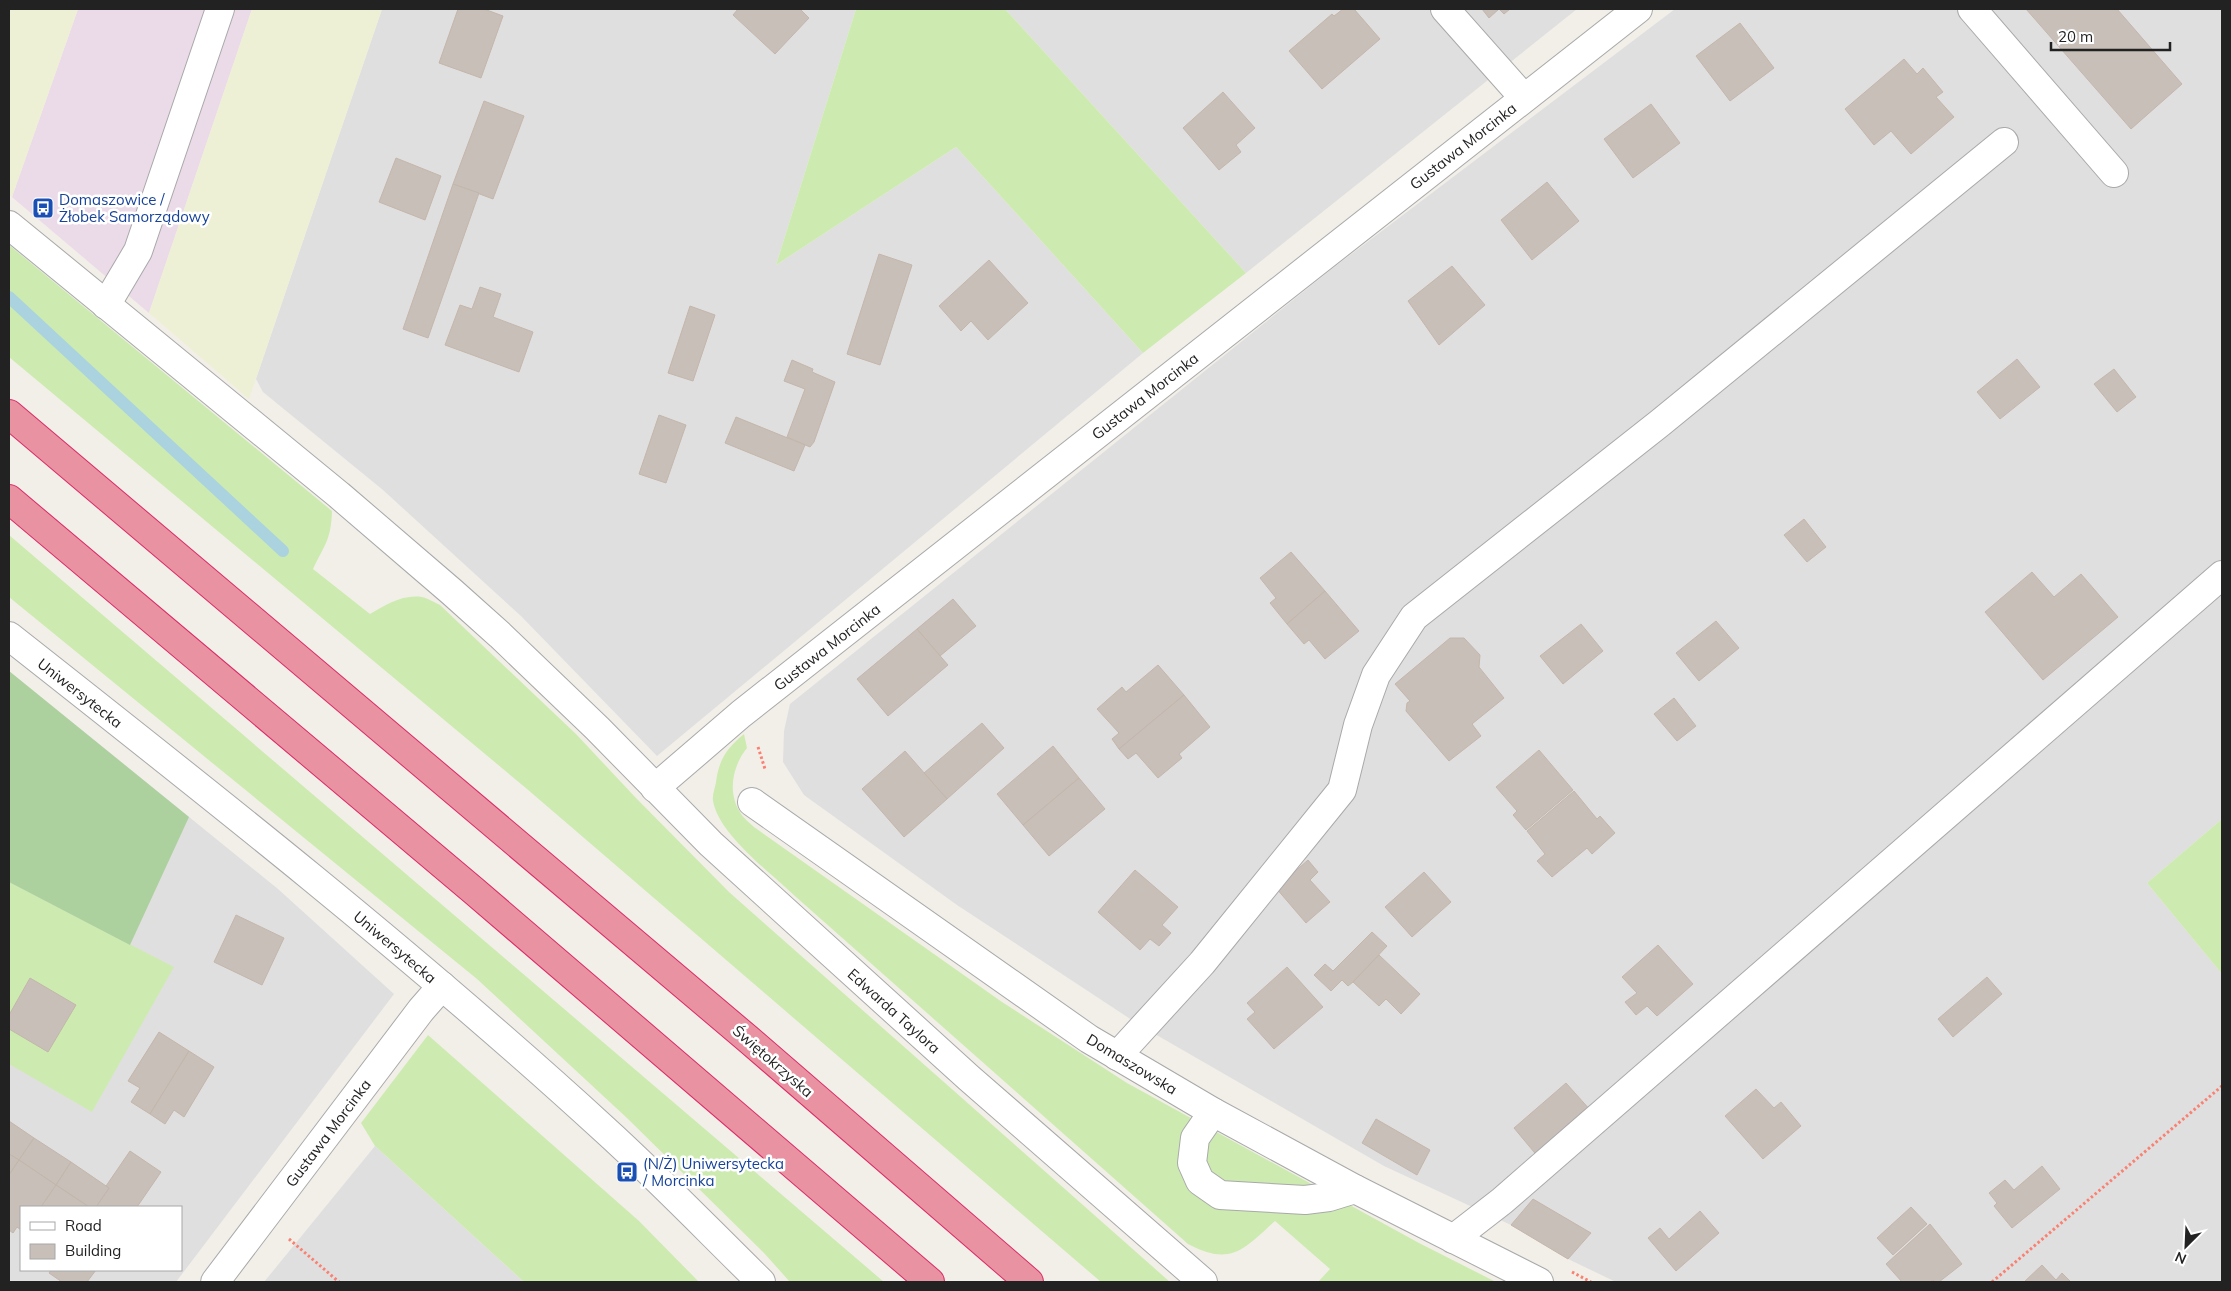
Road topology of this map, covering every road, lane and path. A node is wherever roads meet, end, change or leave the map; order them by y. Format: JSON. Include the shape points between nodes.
{"nodes":[{"id":1,"x":220,"y":9,"type":"edge"},
{"id":2,"x":1445,"y":9,"type":"edge"},
{"id":3,"x":1638,"y":9,"type":"edge"},
{"id":4,"x":1972,"y":9,"type":"edge"},
{"id":5,"x":1524,"y":98,"type":"junction"},
{"id":6,"x":2004,"y":142,"type":"dead end"},
{"id":7,"x":2114,"y":174,"type":"dead end"},
{"id":8,"x":9,"y":225,"type":"edge"},
{"id":9,"x":106,"y":305,"type":"junction"},
{"id":10,"x":9,"y":414,"type":"edge"},
{"id":11,"x":9,"y":499,"type":"edge"},
{"id":12,"x":2222,"y":575,"type":"edge"},
{"id":13,"x":9,"y":636,"type":"edge"},
{"id":14,"x":655,"y":788,"type":"junction"},
{"id":15,"x":752,"y":802,"type":"dead end"},
{"id":16,"x":442,"y":986,"type":"junction"},
{"id":17,"x":1118,"y":1056,"type":"junction"},
{"id":18,"x":2222,"y":1086,"type":"edge"},
{"id":19,"x":1213,"y":1112,"type":"junction"},
{"id":20,"x":1354,"y":1189,"type":"junction"},
{"id":21,"x":1453,"y":1239,"type":"junction"},
{"id":22,"x":295,"y":1244,"type":"dead end"},
{"id":23,"x":215,"y":1282,"type":"edge"},
{"id":24,"x":339,"y":1282,"type":"edge"},
{"id":25,"x":761,"y":1282,"type":"edge"},
{"id":26,"x":930,"y":1282,"type":"edge"},
{"id":27,"x":1029,"y":1282,"type":"edge"},
{"id":28,"x":1203,"y":1282,"type":"edge"},
{"id":29,"x":1539,"y":1282,"type":"edge"},
{"id":30,"x":1992,"y":1282,"type":"edge"}],
"edges":[{"from":1,"to":9,"type":"street","via":[[138,252]]},
{"from":2,"to":5,"type":"street"},
{"from":3,"to":5,"type":"street","name":"Gustawa Morcinka"},
{"from":4,"to":7,"type":"street"},
{"from":5,"to":14,"type":"street","name":"Gustawa Morcinka","via":[[741,714]]},
{"from":6,"to":17,"type":"street","via":[[1660,423],[1414,617],[1376,675],[1358,725],[1342,790],[1202,963]]},
{"from":8,"to":9,"type":"street","name":"Edwarda Taylora"},
{"from":9,"to":14,"type":"street","name":"Edwarda Taylora","via":[[400,547],[500,635]]},
{"from":10,"to":27,"type":"highway","name":"Świętokrzyska","via":[[748,1039]]},
{"from":11,"to":26,"type":"highway","via":[[474,891]]},
{"from":12,"to":21,"type":"street","via":[[1502,1201]]},
{"from":13,"to":16,"type":"street","name":"Uniwersytecka","via":[[229,810]]},
{"from":14,"to":28,"type":"street","name":"Edwarda Taylora","via":[[711,844],[954,1065]]},
{"from":15,"to":17,"type":"street","name":"Domaszowska"},
{"from":16,"to":23,"type":"street","name":"Gustawa Morcinka"},
{"from":16,"to":25,"type":"street","name":"Uniwersytecka","via":[[605,1130]]},
{"from":17,"to":19,"type":"street","name":"Domaszowska"},
{"from":18,"to":30,"type":"path"},
{"from":19,"to":20,"type":"street","name":"Domaszowska"},
{"from":19,"to":20,"type":"street","via":[[1195,1138],[1192,1163],[1200,1181],[1220,1195],[1305,1200]]},
{"from":20,"to":21,"type":"street","name":"Domaszowska"},
{"from":21,"to":29,"type":"street","name":"Domaszowska"},
{"from":22,"to":24,"type":"path"}]}
